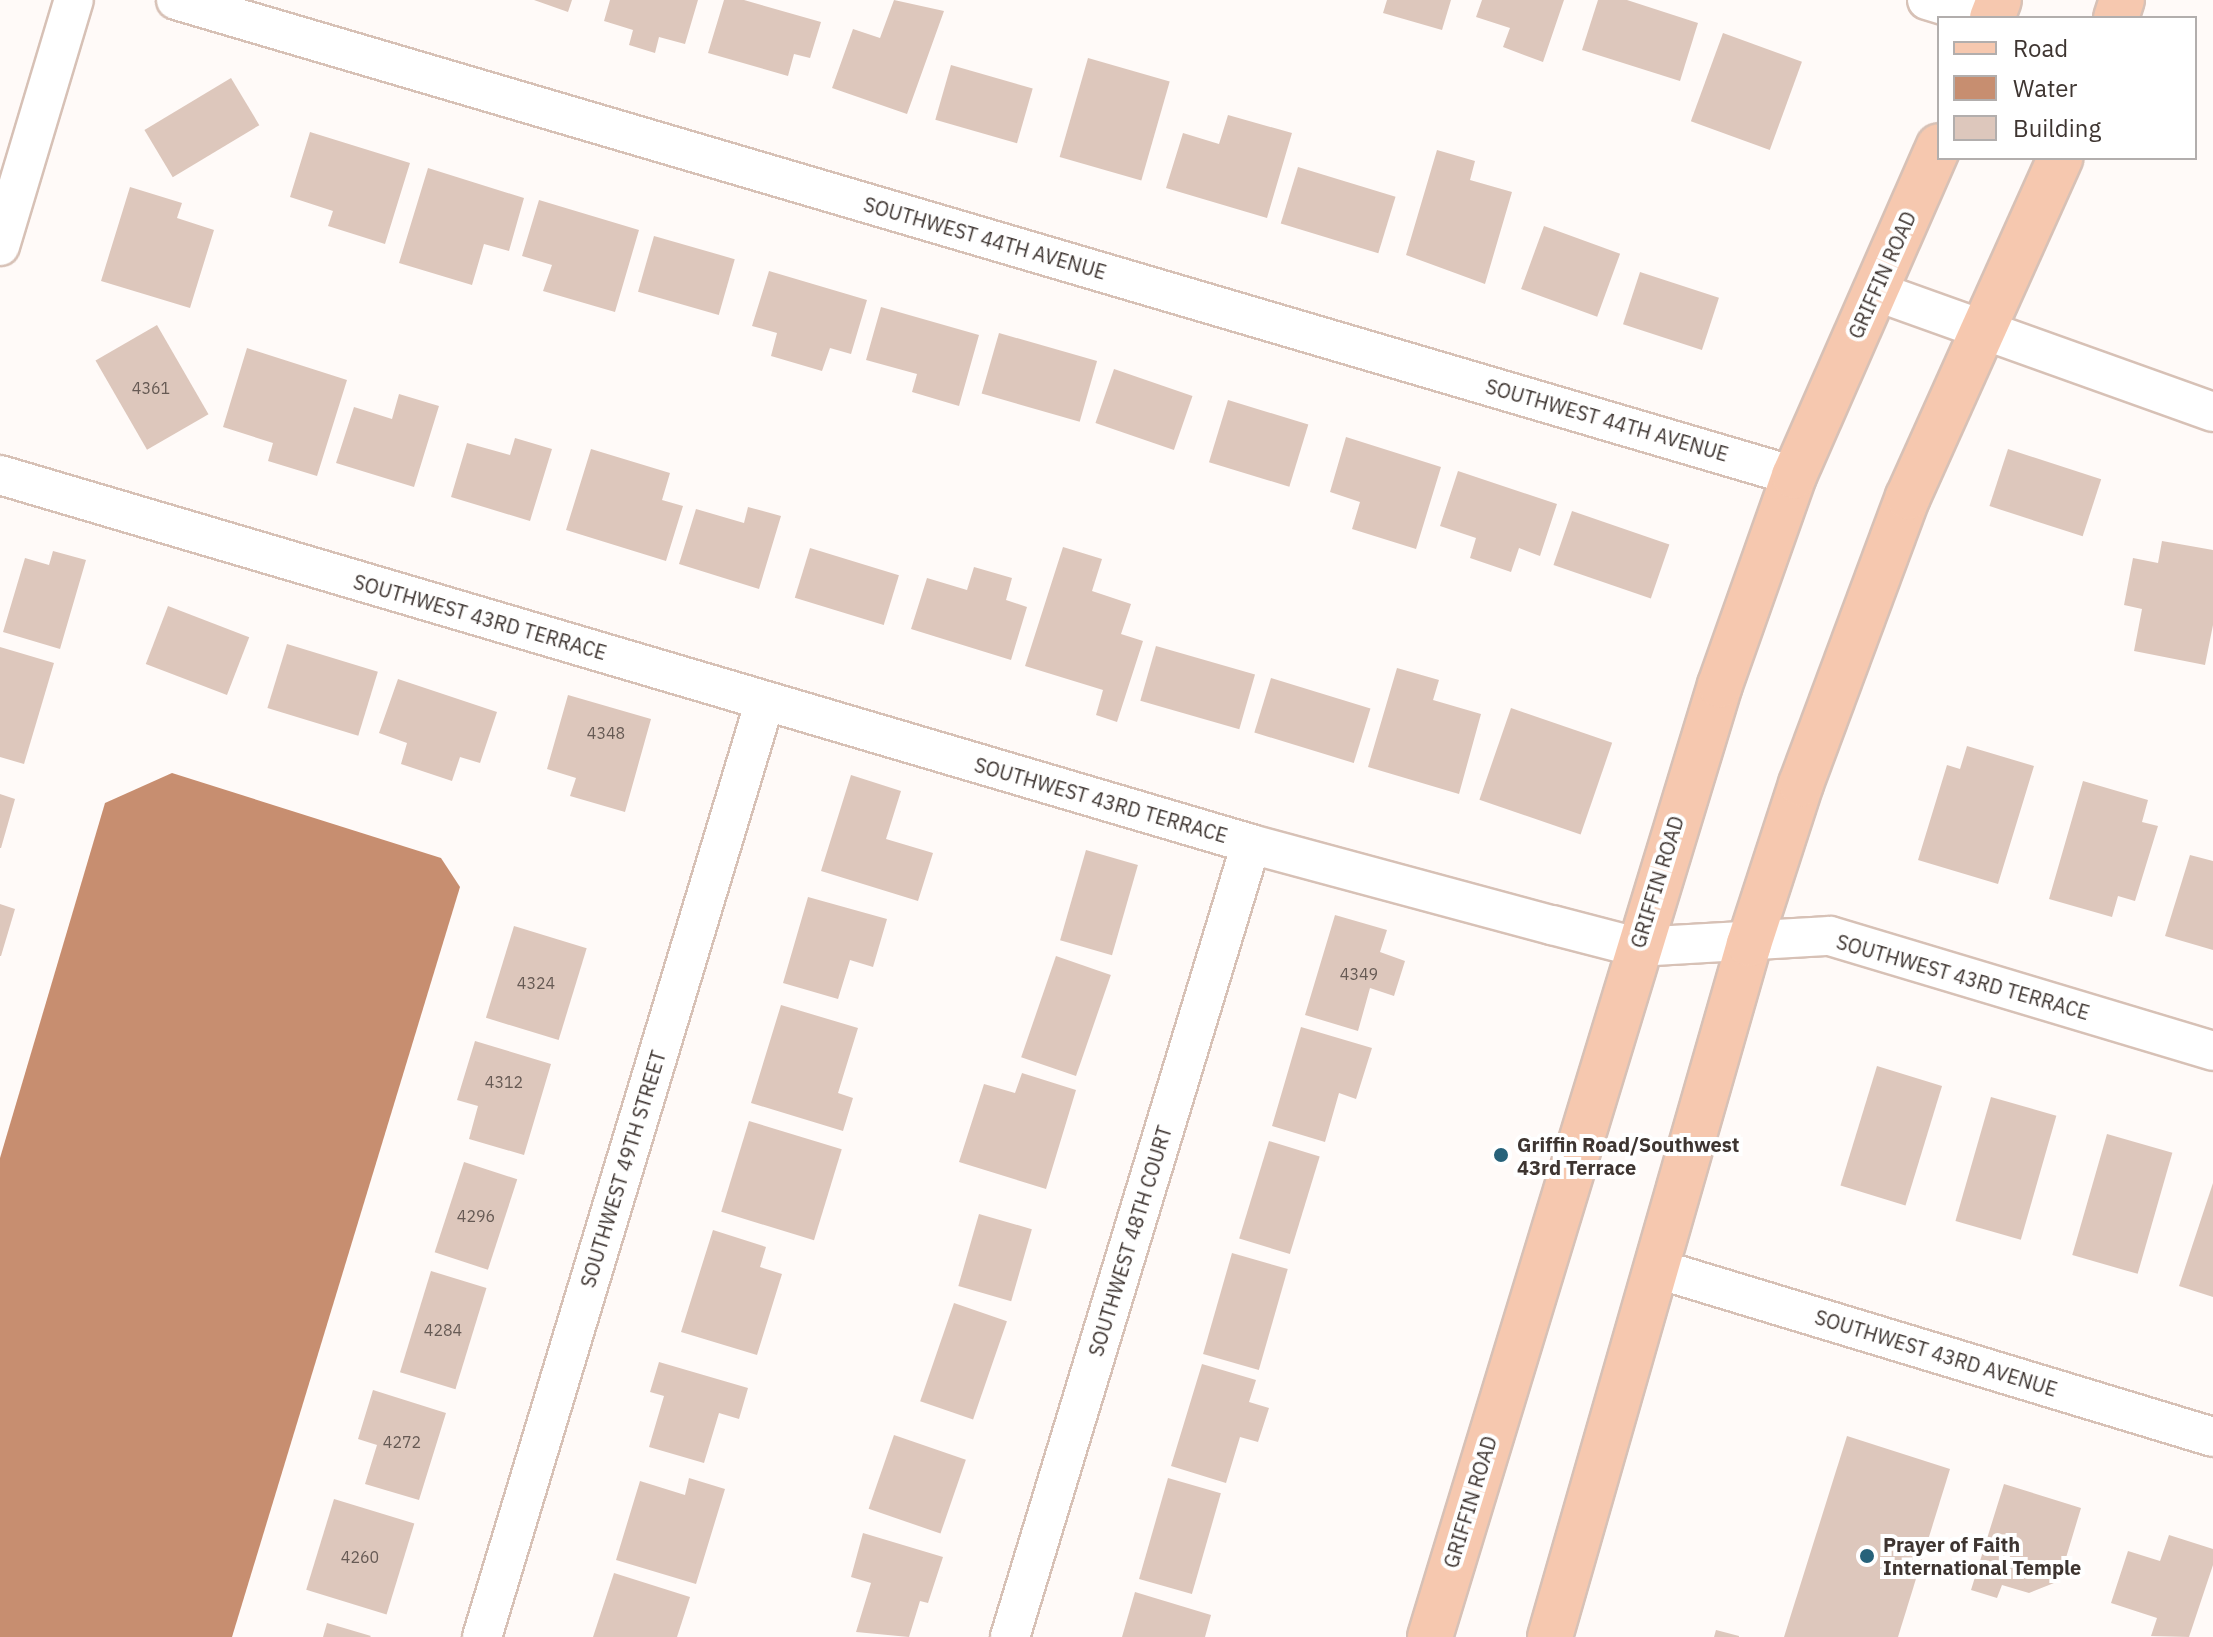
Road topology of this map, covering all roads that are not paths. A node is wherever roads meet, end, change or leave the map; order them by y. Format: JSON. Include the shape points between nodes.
{"nodes":[{"id":1,"x":74,"y":0,"type":"edge"},
{"id":2,"x":176,"y":0,"type":"edge"},
{"id":3,"x":1927,"y":0,"type":"edge"},
{"id":4,"x":1979,"y":16,"type":"edge"},
{"id":5,"x":1937,"y":151,"type":"edge"},
{"id":6,"x":2059,"y":160,"type":"edge"},
{"id":7,"x":0,"y":246,"type":"edge"},
{"id":8,"x":1875,"y":291,"type":"junction"},
{"id":9,"x":1984,"y":330,"type":"junction"},
{"id":10,"x":2213,"y":412,"type":"edge"},
{"id":11,"x":0,"y":475,"type":"edge"},
{"id":12,"x":1794,"y":476,"type":"junction"},
{"id":13,"x":765,"y":701,"type":"junction"},
{"id":14,"x":1251,"y":844,"type":"junction"},
{"id":15,"x":1749,"y":944,"type":"junction"},
{"id":16,"x":1637,"y":947,"type":"junction"},
{"id":17,"x":2213,"y":1051,"type":"edge"},
{"id":18,"x":1658,"y":1269,"type":"junction"},
{"id":19,"x":2213,"y":1437,"type":"edge"},
{"id":20,"x":482,"y":1637,"type":"edge"},
{"id":21,"x":1010,"y":1637,"type":"edge"},
{"id":22,"x":1430,"y":1637,"type":"edge"},
{"id":23,"x":1550,"y":1637,"type":"edge"}],
"edges":[{"from":1,"to":7,"type":"street"},
{"from":2,"to":12,"type":"street","name":"SOUTHWEST 44TH AVENUE"},
{"from":3,"to":4,"type":"street"},
{"from":5,"to":8,"type":"main road","name":"GRIFFIN ROAD"},
{"from":6,"to":9,"type":"main road"},
{"from":8,"to":9,"type":"street"},
{"from":8,"to":12,"type":"main road","name":"GRIFFIN ROAD"},
{"from":9,"to":10,"type":"street"},
{"from":9,"to":15,"type":"main road","via":[[1853,635]]},
{"from":11,"to":13,"type":"street","name":"SOUTHWEST 43RD TERRACE"},
{"from":12,"to":16,"type":"main road","name":"GRIFFIN ROAD","via":[[1720,685]]},
{"from":13,"to":14,"type":"street","name":"SOUTHWEST 43RD TERRACE"},
{"from":13,"to":20,"type":"street","name":"SOUTHWEST 49TH STREET"},
{"from":14,"to":16,"type":"street","name":"SOUTHWEST 43RD TERRACE"},
{"from":14,"to":21,"type":"street","name":"SOUTHWEST 48TH COURT"},
{"from":15,"to":16,"type":"street","name":"SOUTHWEST 43RD TERRACE"},
{"from":15,"to":17,"type":"street","name":"SOUTHWEST 43RD TERRACE","via":[[1830,936]]},
{"from":15,"to":18,"type":"main road"},
{"from":16,"to":22,"type":"main road","name":"GRIFFIN ROAD"},
{"from":18,"to":19,"type":"street","name":"SOUTHWEST 43RD AVENUE"},
{"from":18,"to":23,"type":"main road"}]}
